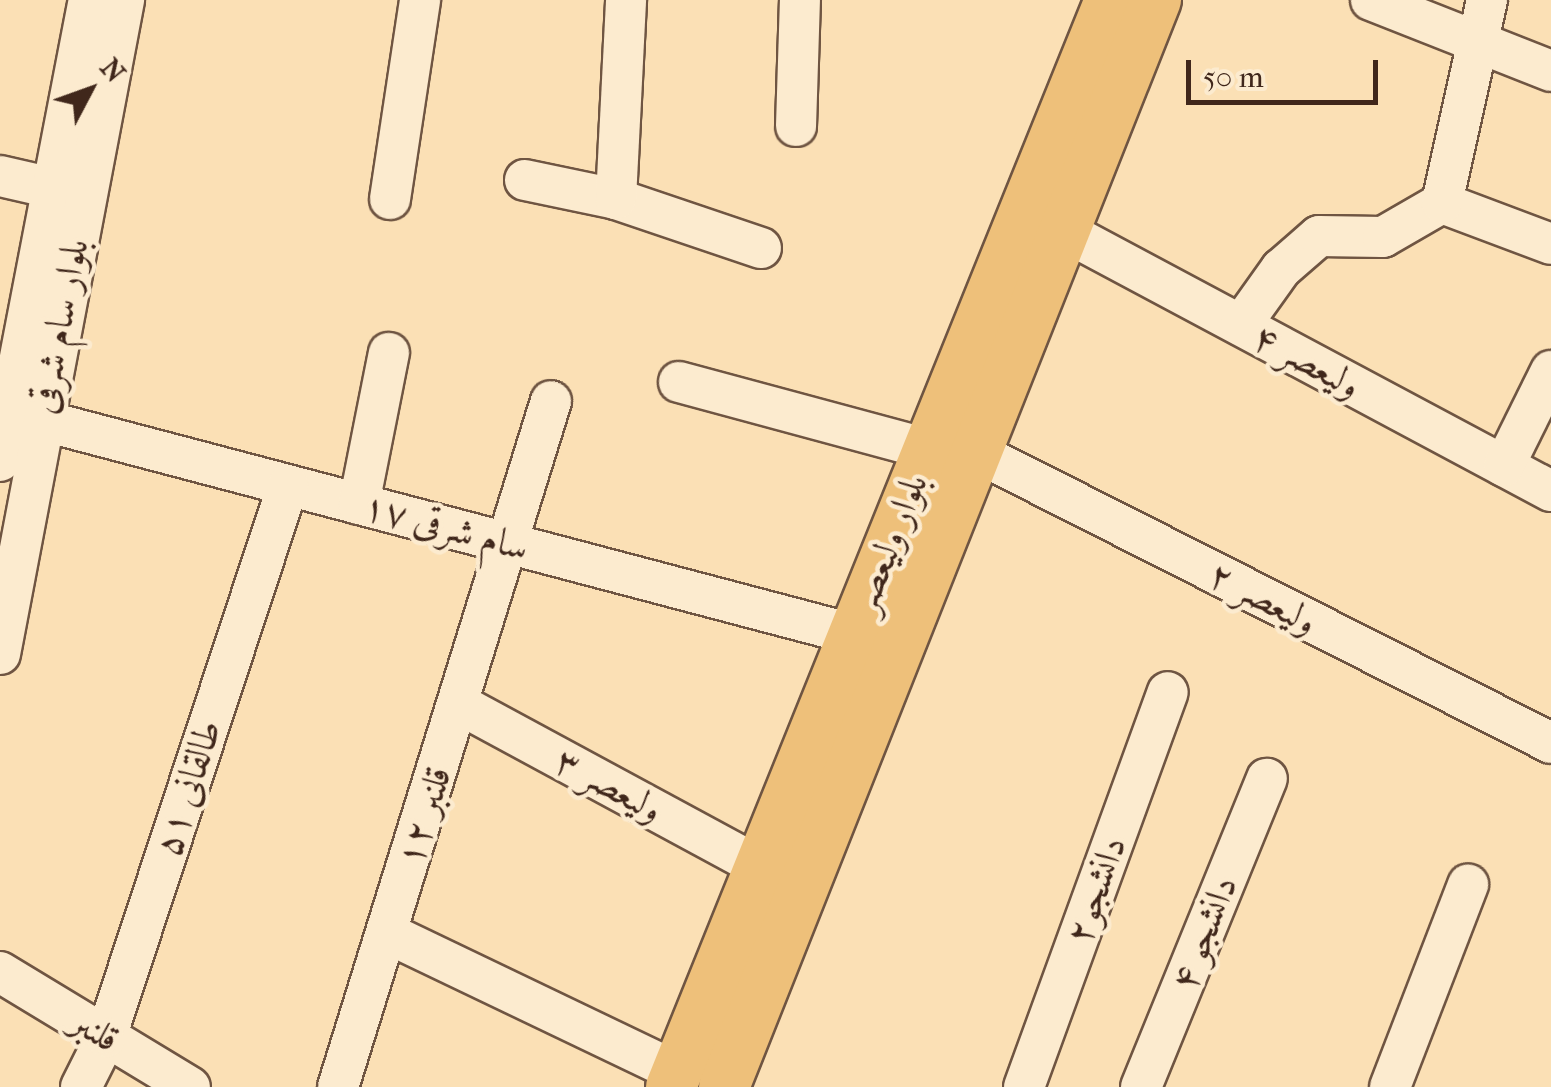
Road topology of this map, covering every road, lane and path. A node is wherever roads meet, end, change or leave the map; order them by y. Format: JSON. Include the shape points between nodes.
{"nodes":[{"id":1,"x":90,"y":0,"type":"edge"},
{"id":2,"x":124,"y":0,"type":"edge"},
{"id":3,"x":420,"y":0,"type":"edge"},
{"id":4,"x":626,"y":0,"type":"edge"},
{"id":5,"x":800,"y":0,"type":"edge"},
{"id":6,"x":1110,"y":0,"type":"edge"},
{"id":7,"x":1156,"y":0,"type":"edge"},
{"id":8,"x":1370,"y":0,"type":"edge"},
{"id":9,"x":1486,"y":0,"type":"edge"},
{"id":10,"x":1475,"y":40,"type":"junction"},
{"id":11,"x":1551,"y":71,"type":"edge"},
{"id":12,"x":796,"y":126,"type":"dead end"},
{"id":13,"x":0,"y":176,"type":"edge"},
{"id":14,"x":525,"y":180,"type":"dead end"},
{"id":15,"x":53,"y":188,"type":"junction"},
{"id":16,"x":616,"y":198,"type":"junction"},
{"id":17,"x":390,"y":199,"type":"dead end"},
{"id":18,"x":1442,"y":202,"type":"junction"},
{"id":19,"x":1064,"y":230,"type":"junction"},
{"id":20,"x":1551,"y":244,"type":"edge"},
{"id":21,"x":761,"y":248,"type":"dead end"},
{"id":22,"x":1241,"y":326,"type":"junction"},
{"id":23,"x":389,"y":354,"type":"dead end"},
{"id":24,"x":1551,"y":371,"type":"edge"},
{"id":25,"x":679,"y":382,"type":"dead end"},
{"id":26,"x":551,"y":401,"type":"dead end"},
{"id":27,"x":41,"y":420,"type":"junction"},
{"id":28,"x":952,"y":450,"type":"junction"},
{"id":29,"x":0,"y":462,"type":"edge"},
{"id":30,"x":1504,"y":466,"type":"junction"},
{"id":31,"x":288,"y":485,"type":"junction"},
{"id":32,"x":1551,"y":491,"type":"edge"},
{"id":33,"x":358,"y":504,"type":"junction"},
{"id":34,"x":510,"y":544,"type":"junction"},
{"id":35,"x":852,"y":634,"type":"junction"},
{"id":36,"x":0,"y":654,"type":"edge"},
{"id":37,"x":1168,"y":692,"type":"dead end"},
{"id":38,"x":460,"y":704,"type":"junction"},
{"id":39,"x":1551,"y":743,"type":"edge"},
{"id":40,"x":1268,"y":779,"type":"dead end"},
{"id":41,"x":758,"y":866,"type":"junction"},
{"id":42,"x":1468,"y":885,"type":"dead end"},
{"id":43,"x":387,"y":933,"type":"junction"},
{"id":44,"x":0,"y":972,"type":"edge"},
{"id":45,"x":106,"y":1036,"type":"junction"},
{"id":46,"x":674,"y":1080,"type":"edge"},
{"id":47,"x":81,"y":1087,"type":"edge"},
{"id":48,"x":190,"y":1087,"type":"edge"},
{"id":49,"x":338,"y":1087,"type":"edge"},
{"id":50,"x":724,"y":1087,"type":"edge"},
{"id":51,"x":1024,"y":1087,"type":"edge"},
{"id":52,"x":1141,"y":1087,"type":"edge"},
{"id":53,"x":1390,"y":1087,"type":"edge"}],
"edges":[{"from":1,"to":15,"type":"street","name":"بلوار سام شرقی"},
{"from":2,"to":27,"type":"street","name":"بلوار سام شرقی"},
{"from":3,"to":17,"type":"street"},
{"from":4,"to":16,"type":"street"},
{"from":5,"to":12,"type":"street"},
{"from":6,"to":28,"type":"main road","name":"بلوار ولیعصر"},
{"from":7,"to":19,"type":"main road","name":"بلوار ولیعصر"},
{"from":8,"to":10,"type":"street"},
{"from":9,"to":10,"type":"street"},
{"from":10,"to":11,"type":"street"},
{"from":10,"to":18,"type":"street"},
{"from":13,"to":15,"type":"street"},
{"from":14,"to":16,"type":"street"},
{"from":15,"to":29,"type":"street","name":"بلوار سام شرقی"},
{"from":16,"to":21,"type":"street"},
{"from":18,"to":20,"type":"street"},
{"from":18,"to":22,"type":"street","via":[[1383,238],[1319,236],[1280,269]]},
{"from":19,"to":22,"type":"street","name":"ولیعصر ۴"},
{"from":19,"to":28,"type":"main road","name":"بلوار ولیعصر"},
{"from":22,"to":30,"type":"street","name":"ولیعصر ۴"},
{"from":23,"to":33,"type":"street"},
{"from":24,"to":30,"type":"street"},
{"from":25,"to":28,"type":"street","name":"ولیعصر ۲"},
{"from":26,"to":34,"type":"street","name":"قلنبر ۱۲"},
{"from":27,"to":31,"type":"street","name":"سام شرقی ۱۷"},
{"from":27,"to":36,"type":"street","name":"بلوار سام شرقی"},
{"from":28,"to":35,"type":"main road","name":"بلوار ولیعصر"},
{"from":28,"to":39,"type":"street","name":"ولیعصر ۲"},
{"from":28,"to":50,"type":"main road","name":"بلوار ولیعصر"},
{"from":30,"to":32,"type":"street","name":"ولیعصر ۴"},
{"from":31,"to":33,"type":"street","name":"سام شرقی ۱۷"},
{"from":31,"to":45,"type":"street","name":"طالقانی ۵۱"},
{"from":33,"to":34,"type":"street","name":"سام شرقی ۱۷"},
{"from":34,"to":35,"type":"street","name":"سام شرقی ۱۷"},
{"from":34,"to":38,"type":"street","name":"قلنبر ۱۲"},
{"from":35,"to":41,"type":"main road","name":"بلوار ولیعصر"},
{"from":37,"to":51,"type":"street","name":"دانشجو۲"},
{"from":38,"to":41,"type":"street","name":"ولیعصر ۳"},
{"from":38,"to":43,"type":"street","name":"قلنبر ۱۲"},
{"from":40,"to":52,"type":"street","name":"دانشجو ۴"},
{"from":41,"to":46,"type":"main road","name":"بلوار ولیعصر"},
{"from":42,"to":53,"type":"street"},
{"from":43,"to":46,"type":"street"},
{"from":43,"to":49,"type":"street","name":"قلنبر ۱۲"},
{"from":44,"to":45,"type":"street","name":"قلنبر"},
{"from":45,"to":47,"type":"street","name":"طالقانی ۵۱"},
{"from":45,"to":48,"type":"street","name":"قلنبر"}]}
